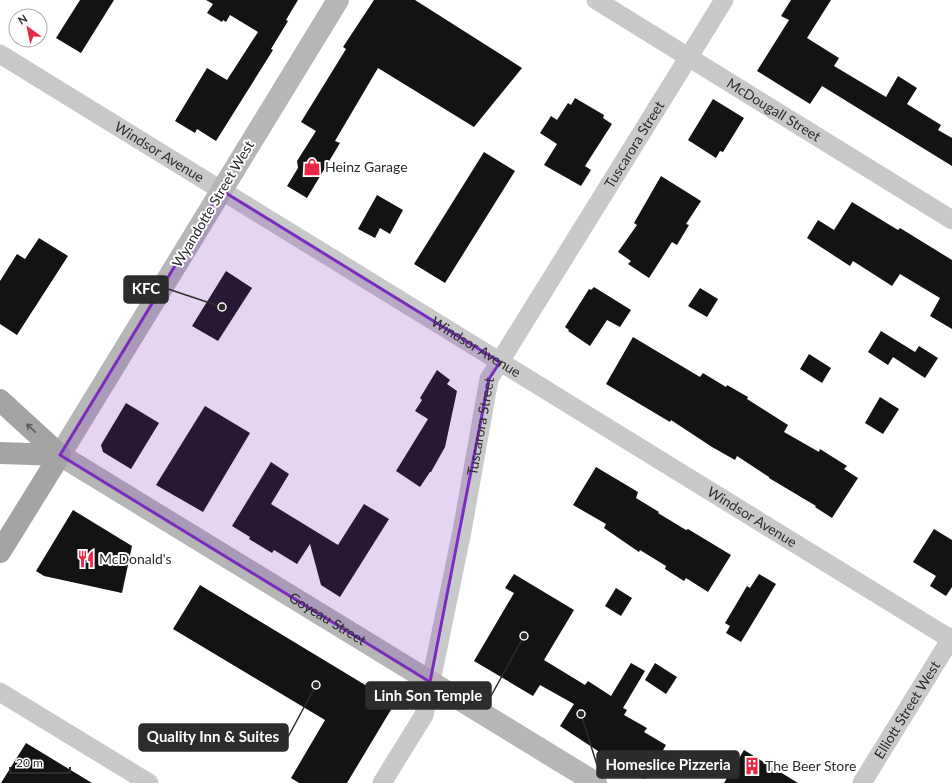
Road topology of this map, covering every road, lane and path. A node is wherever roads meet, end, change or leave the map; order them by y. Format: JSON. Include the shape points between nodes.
{"nodes":[{"id":1,"x":338,"y":0,"type":"edge"},
{"id":2,"x":596,"y":0,"type":"edge"},
{"id":3,"x":724,"y":0,"type":"edge"},
{"id":4,"x":0,"y":54,"type":"edge"},
{"id":5,"x":688,"y":58,"type":"junction"},
{"id":6,"x":221,"y":190,"type":"junction"},
{"id":7,"x":952,"y":220,"type":"edge"},
{"id":8,"x":500,"y":362,"type":"junction"},
{"id":9,"x":0,"y":400,"type":"edge"},
{"id":10,"x":0,"y":453,"type":"edge"},
{"id":11,"x":60,"y":455,"type":"junction"},
{"id":12,"x":0,"y":552,"type":"edge"},
{"id":13,"x":951,"y":639,"type":"edge"},
{"id":14,"x":430,"y":682,"type":"junction"},
{"id":15,"x":0,"y":692,"type":"edge"},
{"id":16,"x":149,"y":783,"type":"edge"},
{"id":17,"x":382,"y":783,"type":"edge"},
{"id":18,"x":596,"y":783,"type":"edge"},
{"id":19,"x":862,"y":783,"type":"edge"}],
"edges":[{"from":1,"to":6,"type":"street","name":"Wyandotte Street West"},
{"from":2,"to":5,"type":"street","name":"McDougall Street"},
{"from":3,"to":5,"type":"street","name":"Tuscarora Street"},
{"from":4,"to":6,"type":"street","name":"Windsor Avenue"},
{"from":5,"to":7,"type":"street","name":"McDougall Street"},
{"from":5,"to":8,"type":"street","name":"Tuscarora Street"},
{"from":6,"to":8,"type":"street","name":"Windsor Avenue"},
{"from":6,"to":11,"type":"street","name":"Wyandotte Street West"},
{"from":8,"to":13,"type":"street","name":"Windsor Avenue"},
{"from":8,"to":14,"type":"street","name":"Tuscarora Street","via":[[489,379],[462,531]]},
{"from":11,"to":9,"type":"main road","one_way":true},
{"from":10,"to":11,"type":"main road"},
{"from":11,"to":12,"type":"main road","name":"Wyandotte Street West"},
{"from":11,"to":14,"type":"street","name":"Goyeau Street"},
{"from":13,"to":19,"type":"street","name":"Elliott Street West"},
{"from":14,"to":17,"type":"street","name":"Tuscarora Street","via":[[424,715]]},
{"from":14,"to":18,"type":"street","name":"Goyeau Street"},
{"from":15,"to":16,"type":"street"}]}
